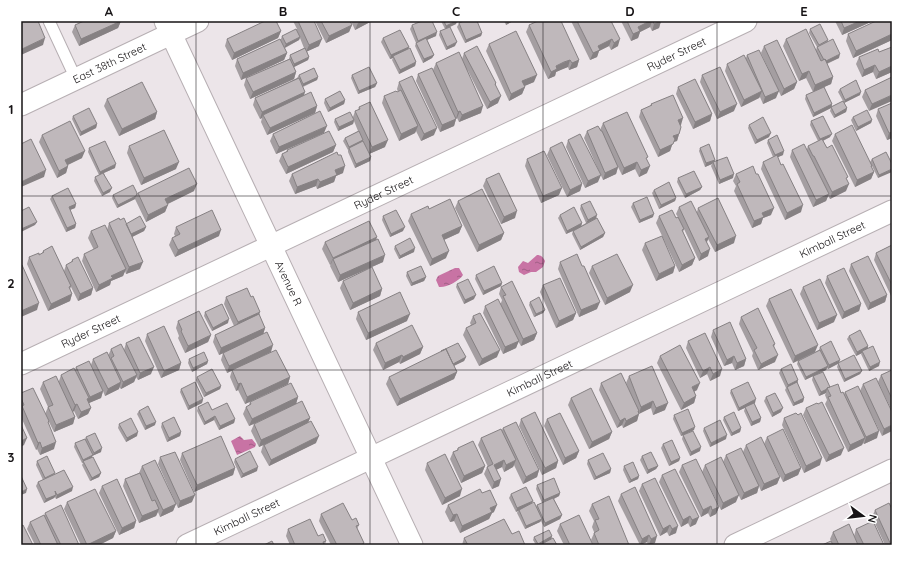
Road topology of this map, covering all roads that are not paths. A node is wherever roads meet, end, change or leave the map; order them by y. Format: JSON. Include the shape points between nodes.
{"nodes":[{"id":1,"x":49,"y":21,"type":"edge"},
{"id":2,"x":198,"y":21,"type":"edge"},
{"id":3,"x":746,"y":21,"type":"edge"},
{"id":4,"x":168,"y":27,"type":"edge"},
{"id":5,"x":76,"y":79,"type":"junction"},
{"id":6,"x":21,"y":105,"type":"edge"},
{"id":7,"x":892,"y":211,"type":"edge"},
{"id":8,"x":271,"y":246,"type":"junction"},
{"id":9,"x":21,"y":364,"type":"edge"},
{"id":10,"x":371,"y":458,"type":"junction"},
{"id":11,"x":892,"y":470,"type":"edge"},
{"id":12,"x":187,"y":545,"type":"edge"},
{"id":13,"x":412,"y":545,"type":"edge"},
{"id":14,"x":735,"y":545,"type":"edge"}],
"edges":[{"from":1,"to":5,"type":"lane"},
{"from":2,"to":4,"type":"street","name":"East 38th Street"},
{"from":3,"to":8,"type":"street","name":"Ryder Street"},
{"from":4,"to":5,"type":"street","name":"East 38th Street"},
{"from":4,"to":8,"type":"street","name":"Avenue R"},
{"from":5,"to":6,"type":"street","name":"East 38th Street"},
{"from":7,"to":10,"type":"street","name":"Kimball Street"},
{"from":8,"to":9,"type":"street","name":"Ryder Street"},
{"from":8,"to":10,"type":"street","name":"Avenue R"},
{"from":10,"to":12,"type":"street","name":"Kimball Street"},
{"from":10,"to":13,"type":"street","name":"Avenue R"},
{"from":11,"to":14,"type":"street"}]}
